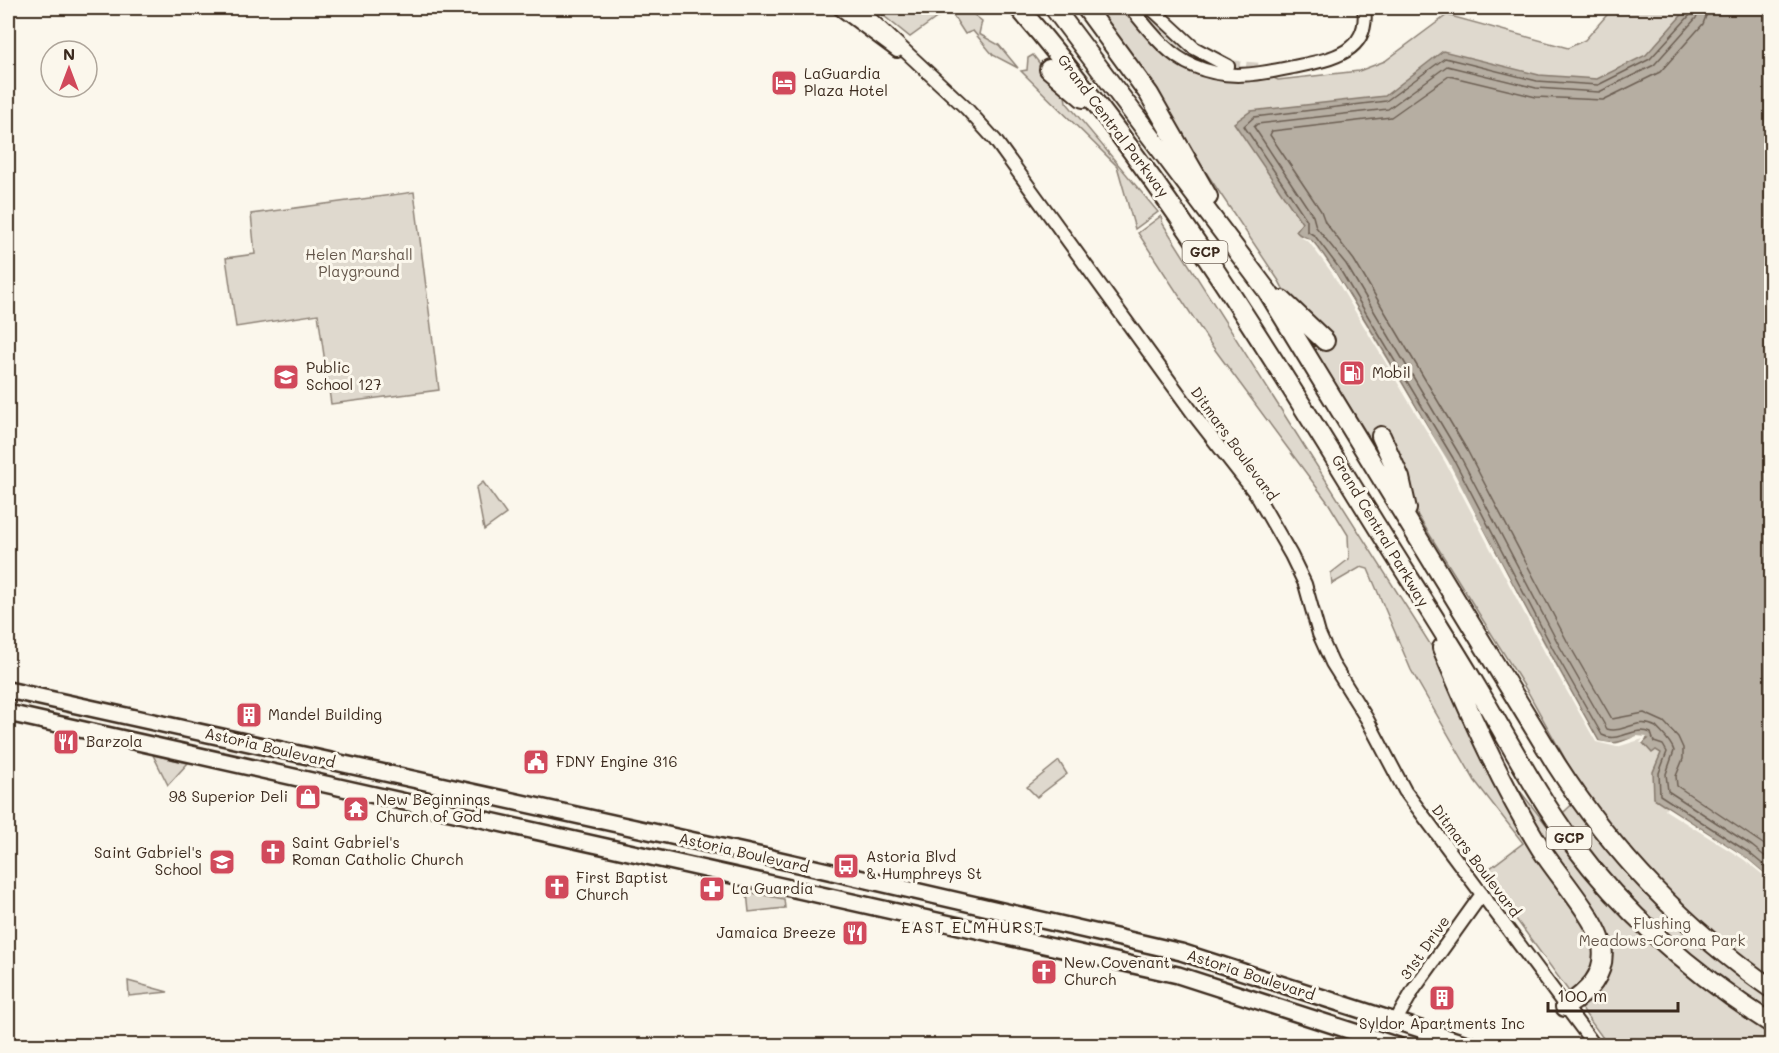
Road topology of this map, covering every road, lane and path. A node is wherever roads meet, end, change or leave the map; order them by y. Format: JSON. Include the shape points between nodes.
{"nodes":[{"id":1,"x":839,"y":8,"type":"edge"},
{"id":2,"x":859,"y":8,"type":"edge"},
{"id":3,"x":1019,"y":8,"type":"edge"},
{"id":4,"x":1054,"y":8,"type":"edge"},
{"id":5,"x":1086,"y":8,"type":"edge"},
{"id":6,"x":1131,"y":8,"type":"edge"},
{"id":7,"x":1151,"y":8,"type":"edge"},
{"id":8,"x":1364,"y":8,"type":"edge"},
{"id":9,"x":1228,"y":66,"type":"tunnel mouth"},
{"id":10,"x":922,"y":69,"type":"junction"},
{"id":11,"x":1049,"y":69,"type":"dead end"},
{"id":12,"x":1112,"y":122,"type":"junction"},
{"id":13,"x":1233,"y":243,"type":"junction"},
{"id":14,"x":1253,"y":271,"type":"junction"},
{"id":15,"x":1325,"y":341,"type":"dead end"},
{"id":16,"x":1381,"y":436,"type":"dead end"},
{"id":17,"x":1410,"y":525,"type":"junction"},
{"id":18,"x":1423,"y":603,"type":"junction"},
{"id":19,"x":8,"y":690,"type":"edge"},
{"id":20,"x":8,"y":713,"type":"edge"},
{"id":21,"x":1482,"y":894,"type":"junction"},
{"id":22,"x":1772,"y":987,"type":"edge"},
{"id":23,"x":1565,"y":1007,"type":"junction"},
{"id":24,"x":1395,"y":1022,"type":"junction"},
{"id":25,"x":1772,"y":1024,"type":"edge"},
{"id":26,"x":1388,"y":1044,"type":"edge"},
{"id":27,"x":1473,"y":1046,"type":"edge"},
{"id":28,"x":1595,"y":1046,"type":"edge"}],
"edges":[{"from":1,"to":10,"type":"street","name":"Ditmars Boulevard"},
{"from":2,"to":10,"type":"street","name":"Ditmars Boulevard"},
{"from":3,"to":12,"type":"highway","name":"Grand Central Parkway","number":"GCP"},
{"from":4,"to":13,"type":"highway","name":"Grand Central Parkway","number":"GCP"},
{"from":5,"to":13,"type":"highway","via":[[1149,94]]},
{"from":6,"to":8,"type":"street","via":[[1178,58],[1232,76],[1337,57],[1360,36]]},
{"from":7,"to":9,"type":"street","via":[[1194,48]]},
{"from":10,"to":21,"type":"street","name":"Ditmars Boulevard","via":[[966,108],[994,140],[1256,494],[1305,584],[1332,663],[1367,718],[1405,791]]},
{"from":11,"to":12,"type":"highway"},
{"from":12,"to":18,"type":"highway","name":"Grand Central Parkway","number":"GCP","via":[[1242,308]]},
{"from":13,"to":14,"type":"highway","name":"Grand Central Parkway","number":"GCP"},
{"from":14,"to":15,"type":"highway"},
{"from":14,"to":17,"type":"highway","name":"Grand Central Parkway","number":"GCP"},
{"from":16,"to":17,"type":"highway","via":[[1400,478]]},
{"from":17,"to":22,"type":"highway","name":"Grand Central Parkway","number":"GCP","via":[[1591,817],[1648,884],[1711,943]]},
{"from":18,"to":23,"type":"highway","via":[[1510,794],[1541,849],[1600,936],[1603,958],[1596,980],[1587,992]]},
{"from":18,"to":25,"type":"highway","name":"Grand Central Parkway","number":"GCP","via":[[1476,684],[1539,795],[1586,860],[1668,946],[1713,984]]},
{"from":19,"to":24,"type":"main road","name":"Astoria Boulevard","via":[[767,856],[1181,952]]},
{"from":20,"to":26,"type":"main road","name":"Astoria Boulevard","via":[[1178,975]]},
{"from":21,"to":23,"type":"street","name":"Ditmars Boulevard"},
{"from":21,"to":24,"type":"street","name":"31st Drive"},
{"from":23,"to":28,"type":"street","name":"Ditmars Boulevard"},
{"from":24,"to":26,"type":"main road"},
{"from":24,"to":27,"type":"main road","name":"Astoria Boulevard"}]}
